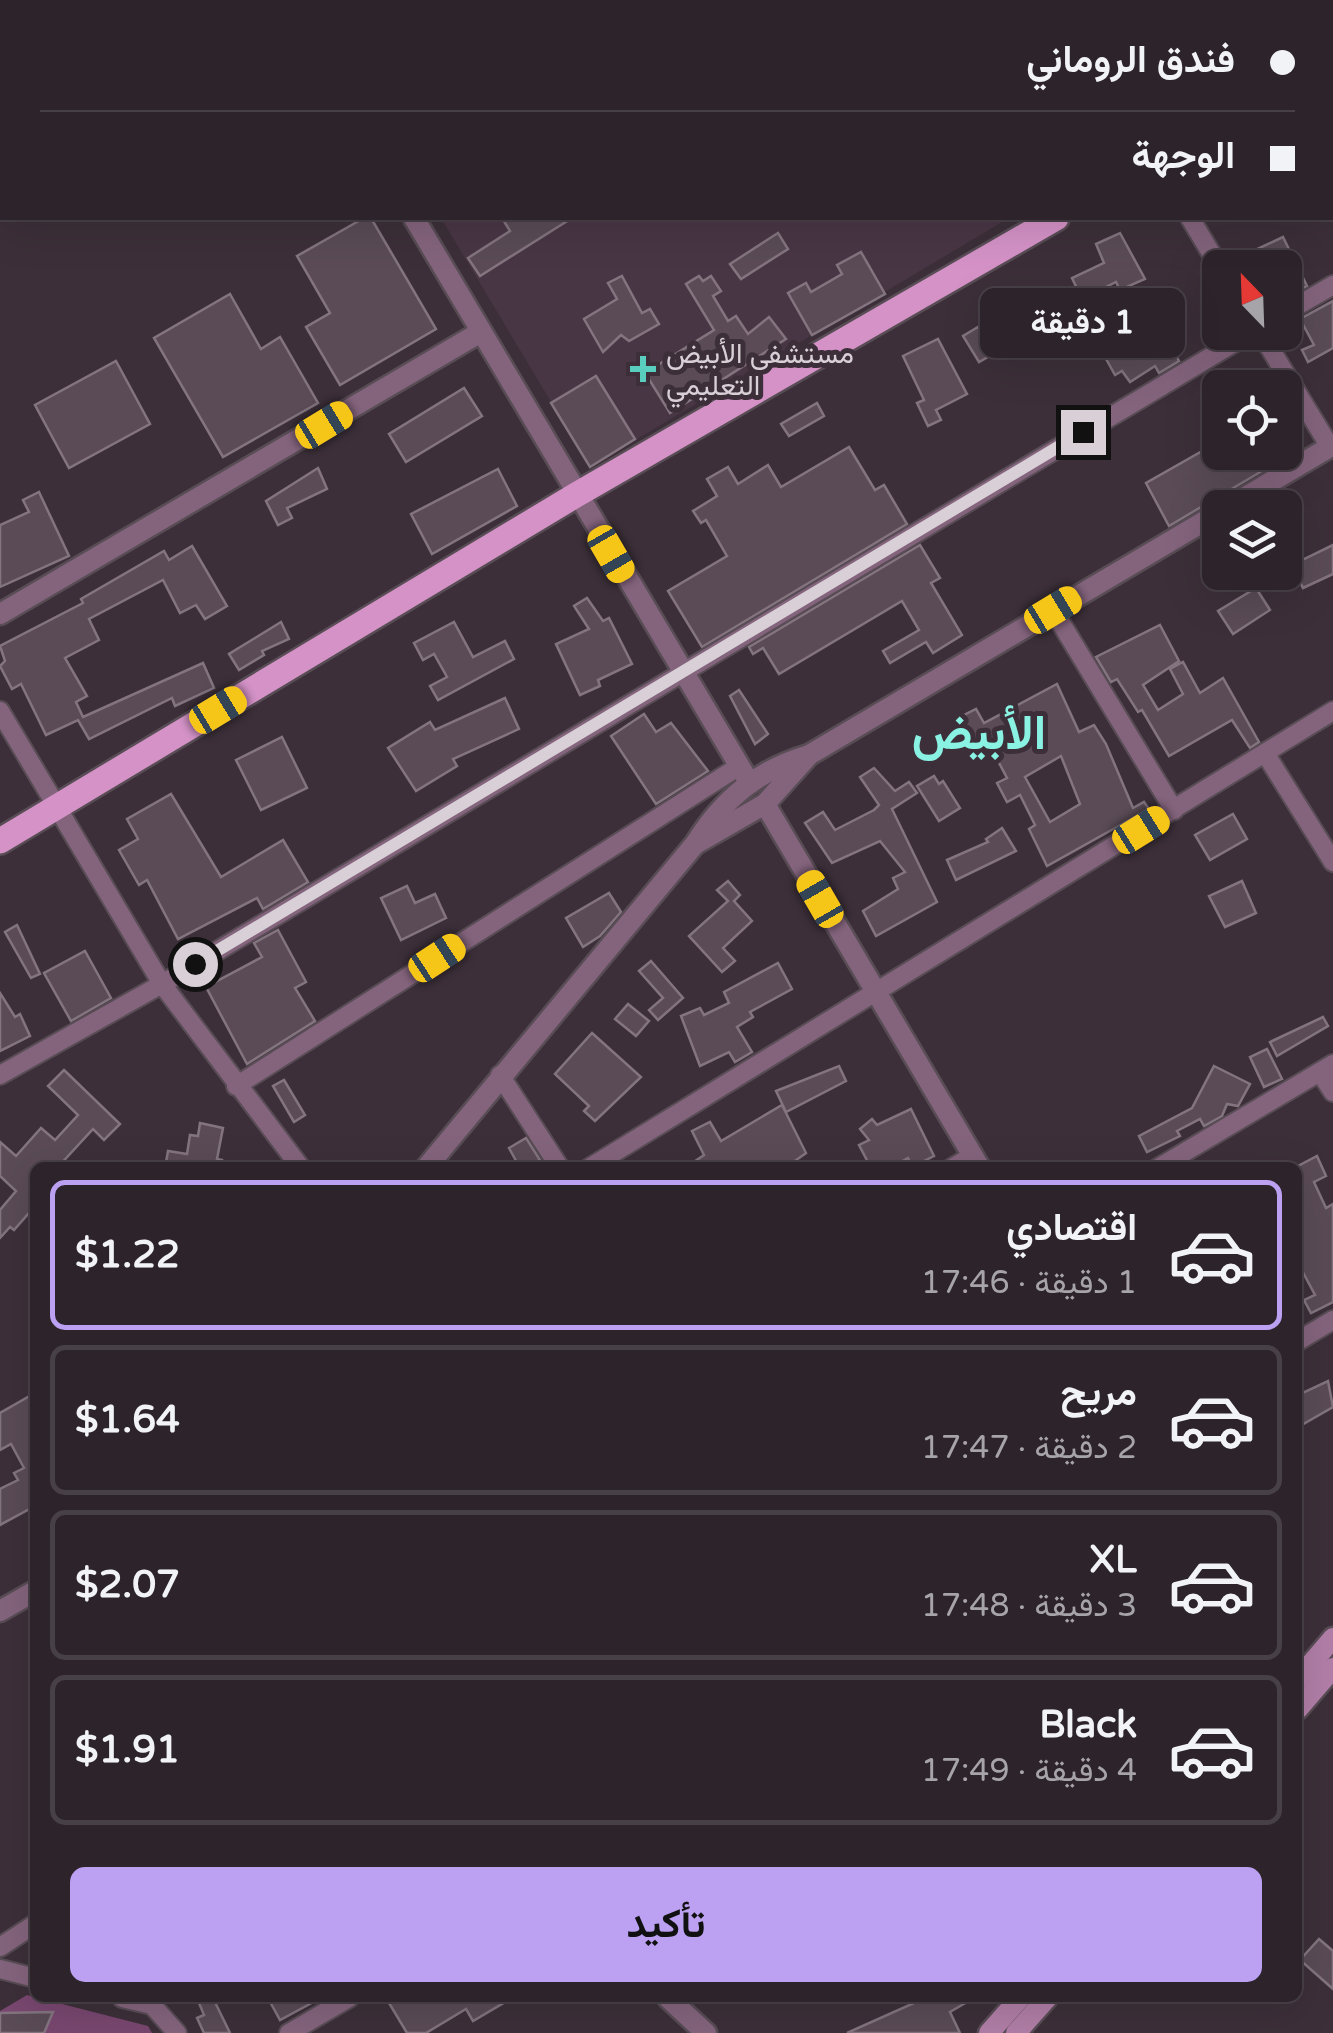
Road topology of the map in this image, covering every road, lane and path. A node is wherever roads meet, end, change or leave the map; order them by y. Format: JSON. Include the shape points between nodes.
{"nodes":[{"id":1,"x":415,"y":220,"type":"edge"},
{"id":2,"x":1053,"y":220,"type":"edge"},
{"id":3,"x":1191,"y":220,"type":"edge"},
{"id":4,"x":1209,"y":250,"type":"edge"},
{"id":5,"x":1333,"y":285,"type":"edge"},
{"id":6,"x":1302,"y":303,"type":"edge"},
{"id":7,"x":479,"y":333,"type":"junction"},
{"id":8,"x":1222,"y":350,"type":"edge"},
{"id":9,"x":1271,"y":350,"type":"edge"},
{"id":10,"x":1331,"y":446,"type":"edge"},
{"id":11,"x":1257,"y":490,"type":"edge"},
{"id":12,"x":576,"y":495,"type":"junction"},
{"id":13,"x":1202,"y":523,"type":"edge"},
{"id":14,"x":1053,"y":610,"type":"junction"},
{"id":15,"x":0,"y":614,"type":"edge"},
{"id":16,"x":679,"y":671,"type":"junction"},
{"id":17,"x":0,"y":711,"type":"edge"},
{"id":18,"x":1333,"y":711,"type":"edge"},
{"id":19,"x":1265,"y":753,"type":"junction"},
{"id":20,"x":809,"y":755,"type":"junction"},
{"id":21,"x":744,"y":774,"type":"junction"},
{"id":22,"x":765,"y":804,"type":"junction"},
{"id":23,"x":56,"y":807,"type":"junction"},
{"id":24,"x":1174,"y":810,"type":"junction"},
{"id":25,"x":0,"y":840,"type":"edge"},
{"id":26,"x":696,"y":844,"type":"junction"},
{"id":27,"x":1333,"y":862,"type":"edge"},
{"id":28,"x":162,"y":984,"type":"junction"},
{"id":29,"x":876,"y":994,"type":"junction"},
{"id":30,"x":1327,"y":1068,"type":"edge"},
{"id":31,"x":0,"y":1075,"type":"edge"},
{"id":32,"x":500,"y":1075,"type":"junction"},
{"id":33,"x":236,"y":1086,"type":"junction"},
{"id":34,"x":1333,"y":1092,"type":"edge"},
{"id":35,"x":296,"y":1162,"type":"edge"},
{"id":36,"x":431,"y":1162,"type":"edge"},
{"id":37,"x":556,"y":1162,"type":"edge"},
{"id":38,"x":599,"y":1162,"type":"edge"},
{"id":39,"x":976,"y":1162,"type":"edge"},
{"id":40,"x":1168,"y":1162,"type":"edge"},
{"id":41,"x":1333,"y":1320,"type":"edge"},
{"id":42,"x":1302,"y":1339,"type":"edge"},
{"id":43,"x":30,"y":1594,"type":"edge"},
{"id":44,"x":0,"y":1611,"type":"edge"},
{"id":45,"x":1333,"y":1638,"type":"edge"},
{"id":46,"x":1333,"y":1668,"type":"edge"},
{"id":47,"x":1302,"y":1674,"type":"edge"},
{"id":48,"x":1302,"y":1703,"type":"edge"},
{"id":49,"x":30,"y":1927,"type":"edge"},
{"id":50,"x":0,"y":1947,"type":"edge"},
{"id":51,"x":0,"y":1969,"type":"edge"},
{"id":52,"x":30,"y":1977,"type":"edge"},
{"id":53,"x":139,"y":2002,"type":"edge"},
{"id":54,"x":342,"y":2002,"type":"edge"},
{"id":55,"x":672,"y":2002,"type":"edge"},
{"id":56,"x":1016,"y":2002,"type":"edge"},
{"id":57,"x":1043,"y":2002,"type":"edge"},
{"id":58,"x":177,"y":2033,"type":"edge"},
{"id":59,"x":289,"y":2033,"type":"edge"},
{"id":60,"x":706,"y":2033,"type":"edge"},
{"id":61,"x":989,"y":2033,"type":"edge"},
{"id":62,"x":1016,"y":2033,"type":"edge"}],
"edges":[{"from":1,"to":7,"type":"street"},
{"from":2,"to":12,"type":"main road"},
{"from":3,"to":4,"type":"street"},
{"from":5,"to":6,"type":"street"},
{"from":7,"to":12,"type":"street"},
{"from":7,"to":15,"type":"street"},
{"from":8,"to":16,"type":"street"},
{"from":9,"to":10,"type":"street"},
{"from":10,"to":11,"type":"street"},
{"from":12,"to":16,"type":"street"},
{"from":12,"to":23,"type":"main road"},
{"from":13,"to":14,"type":"street"},
{"from":14,"to":20,"type":"street"},
{"from":14,"to":24,"type":"street"},
{"from":16,"to":21,"type":"street"},
{"from":16,"to":28,"type":"street"},
{"from":17,"to":23,"type":"street"},
{"from":18,"to":19,"type":"street"},
{"from":19,"to":24,"type":"street"},
{"from":19,"to":27,"type":"street"},
{"from":20,"to":21,"type":"street"},
{"from":20,"to":22,"type":"street"},
{"from":21,"to":26,"type":"street"},
{"from":21,"to":33,"type":"street"},
{"from":22,"to":26,"type":"street"},
{"from":22,"to":29,"type":"street"},
{"from":23,"to":25,"type":"main road"},
{"from":23,"to":28,"type":"street"},
{"from":24,"to":29,"type":"street"},
{"from":26,"to":32,"type":"street"},
{"from":28,"to":31,"type":"street"},
{"from":28,"to":33,"type":"street"},
{"from":29,"to":38,"type":"street"},
{"from":29,"to":39,"type":"street"},
{"from":30,"to":34,"type":"street"},
{"from":30,"to":40,"type":"street"},
{"from":32,"to":36,"type":"street"},
{"from":32,"to":37,"type":"street"},
{"from":33,"to":35,"type":"street"},
{"from":41,"to":42,"type":"street"},
{"from":43,"to":44,"type":"street"},
{"from":45,"to":47,"type":"main road"},
{"from":46,"to":48,"type":"main road"},
{"from":49,"to":50,"type":"street"},
{"from":51,"to":52,"type":"street"},
{"from":53,"to":58,"type":"street","via":[[152,2005]]},
{"from":54,"to":59,"type":"street"},
{"from":55,"to":60,"type":"street"},
{"from":56,"to":61,"type":"main road"},
{"from":57,"to":62,"type":"main road"}]}
